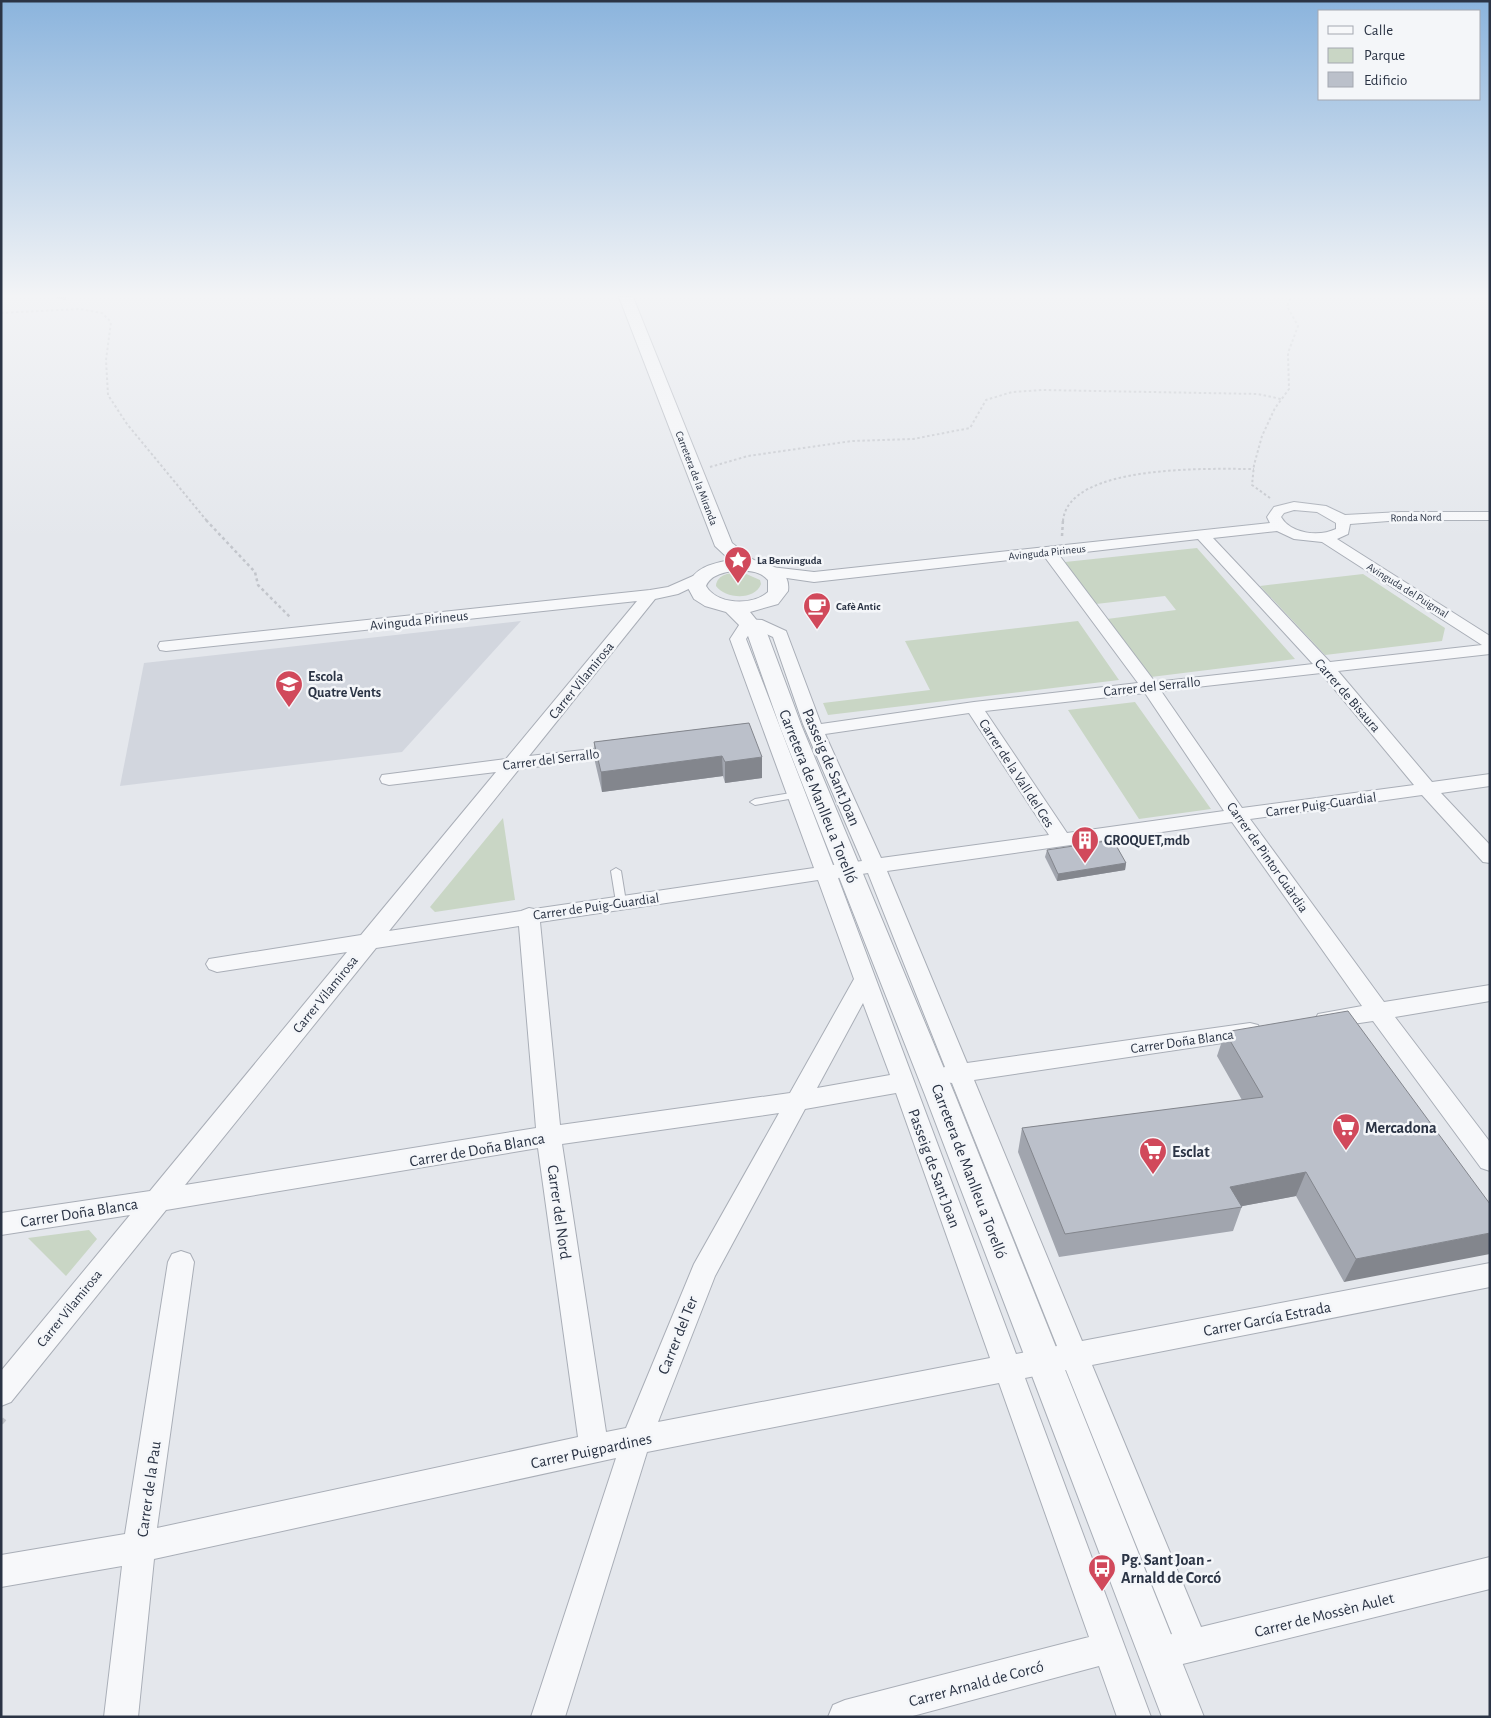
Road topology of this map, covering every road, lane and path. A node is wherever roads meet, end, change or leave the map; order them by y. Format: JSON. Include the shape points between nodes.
{"nodes":[{"id":1,"x":107,"y":377,"type":"edge"},
{"id":2,"x":658,"y":377,"type":"edge"},
{"id":3,"x":1289,"y":377,"type":"edge"},
{"id":4,"x":1281,"y":399,"type":"junction"},
{"id":5,"x":1254,"y":469,"type":"junction"},
{"id":6,"x":695,"y":472,"type":"junction"},
{"id":7,"x":1286,"y":507,"type":"junction"},
{"id":8,"x":1490,"y":516,"type":"edge"},
{"id":9,"x":1280,"y":526,"type":"junction"},
{"id":10,"x":1335,"y":531,"type":"junction"},
{"id":11,"x":1202,"y":535,"type":"junction"},
{"id":12,"x":724,"y":546,"type":"junction"},
{"id":13,"x":1070,"y":549,"type":"junction"},
{"id":14,"x":1048,"y":551,"type":"junction"},
{"id":15,"x":748,"y":565,"type":"junction"},
{"id":16,"x":718,"y":567,"type":"junction"},
{"id":17,"x":771,"y":572,"type":"junction"},
{"id":18,"x":814,"y":577,"type":"junction"},
{"id":19,"x":698,"y":579,"type":"junction"},
{"id":20,"x":672,"y":591,"type":"junction"},
{"id":21,"x":779,"y":591,"type":"junction"},
{"id":22,"x":650,"y":595,"type":"junction"},
{"id":23,"x":705,"y":599,"type":"junction"},
{"id":24,"x":755,"y":619,"type":"junction"},
{"id":25,"x":300,"y":632,"type":"junction"},
{"id":26,"x":1490,"y":632,"type":"edge"},
{"id":27,"x":1490,"y":643,"type":"edge"},
{"id":28,"x":166,"y":646,"type":"dead end"},
{"id":29,"x":1490,"y":649,"type":"edge"},
{"id":30,"x":1325,"y":667,"type":"junction"},
{"id":31,"x":1150,"y":686,"type":"junction"},
{"id":32,"x":791,"y":696,"type":"junction"},
{"id":33,"x":974,"y":706,"type":"junction"},
{"id":34,"x":814,"y":730,"type":"junction"},
{"id":35,"x":640,"y":748,"type":"edge"},
{"id":36,"x":513,"y":763,"type":"junction"},
{"id":37,"x":389,"y":779,"type":"dead end"},
{"id":38,"x":1490,"y":780,"type":"edge"},
{"id":39,"x":1428,"y":790,"type":"junction"},
{"id":40,"x":796,"y":795,"type":"junction"},
{"id":41,"x":755,"y":802,"type":"dead end"},
{"id":42,"x":1238,"y":815,"type":"junction"},
{"id":43,"x":1061,"y":839,"type":"junction"},
{"id":44,"x":1490,"y":857,"type":"edge"},
{"id":45,"x":875,"y":866,"type":"junction"},
{"id":46,"x":616,"y":871,"type":"dead end"},
{"id":47,"x":836,"y":871,"type":"junction"},
{"id":48,"x":621,"y":902,"type":"junction"},
{"id":49,"x":529,"y":915,"type":"junction"},
{"id":50,"x":368,"y":941,"type":"junction"},
{"id":51,"x":217,"y":964,"type":"dead end"},
{"id":52,"x":865,"y":979,"type":"junction"},
{"id":53,"x":1490,"y":993,"type":"edge"},
{"id":54,"x":1379,"y":1012,"type":"junction"},
{"id":55,"x":1301,"y":1023,"type":"edge"},
{"id":56,"x":1272,"y":1028,"type":"edge"},
{"id":57,"x":932,"y":1078,"type":"junction"},
{"id":58,"x":797,"y":1101,"type":"junction"},
{"id":59,"x":549,"y":1136,"type":"junction"},
{"id":60,"x":1490,"y":1161,"type":"edge"},
{"id":61,"x":157,"y":1199,"type":"junction"},
{"id":62,"x":1,"y":1224,"type":"edge"},
{"id":63,"x":181,"y":1262,"type":"dead end"},
{"id":64,"x":1490,"y":1275,"type":"edge"},
{"id":65,"x":1060,"y":1359,"type":"junction"},
{"id":66,"x":1008,"y":1368,"type":"junction"},
{"id":67,"x":1,"y":1393,"type":"edge"},
{"id":68,"x":636,"y":1440,"type":"junction"},
{"id":69,"x":594,"y":1448,"type":"junction"},
{"id":70,"x":140,"y":1547,"type":"junction"},
{"id":71,"x":1,"y":1571,"type":"edge"},
{"id":72,"x":1490,"y":1573,"type":"edge"},
{"id":73,"x":1107,"y":1648,"type":"junction"},
{"id":74,"x":1176,"y":1650,"type":"junction"},
{"id":75,"x":121,"y":1717,"type":"edge"},
{"id":76,"x":548,"y":1717,"type":"edge"},
{"id":77,"x":845,"y":1717,"type":"edge"},
{"id":78,"x":1134,"y":1717,"type":"edge"},
{"id":79,"x":1183,"y":1717,"type":"edge"}],
"edges":[{"from":1,"to":25,"type":"path","via":[[108,395],[127,424],[208,522],[255,572],[258,585],[297,624]]},
{"from":2,"to":6,"type":"street","name":"Carretera de la Miranda"},
{"from":3,"to":4,"type":"path","via":[[1288,392]]},
{"from":4,"to":5,"type":"path","via":[[1261,439]]},
{"from":4,"to":6,"type":"path","via":[[1258,394],[1106,390],[1012,392],[986,400],[970,428],[913,438],[852,442],[748,456]]},
{"from":5,"to":7,"type":"path","via":[[1252,485]]},
{"from":5,"to":13,"type":"path","via":[[1140,473],[1091,488],[1076,497],[1063,511],[1060,528]]},
{"from":6,"to":12,"type":"street","name":"Carretera de la Miranda"},
{"from":7,"to":9,"type":"street","via":[[1275,513],[1275,522]]},
{"from":7,"to":10,"type":"street","via":[[1314,507],[1332,513]]},
{"from":8,"to":10,"type":"street","name":"Ronda Nord","via":[[1401,516]]},
{"from":9,"to":10,"type":"street","name":"Ronda Nord","via":[[1305,537]]},
{"from":9,"to":11,"type":"street","name":"Avinguda Pirineus"},
{"from":10,"to":26,"type":"street","name":"Avinguda del Puigmal"},
{"from":10,"to":27,"type":"street","name":"Avinguda del Puigmal"},
{"from":11,"to":13,"type":"street","name":"Avinguda Pirineus"},
{"from":11,"to":30,"type":"street","name":"Carrer de Bisaura"},
{"from":12,"to":15,"type":"street"},
{"from":12,"to":16,"type":"street"},
{"from":13,"to":14,"type":"street","name":"Avinguda Pirineus"},
{"from":14,"to":18,"type":"street","name":"Avinguda Pirineus"},
{"from":14,"to":31,"type":"street","name":"Carrer de Pintor Guàrdia"},
{"from":15,"to":16,"type":"street"},
{"from":15,"to":17,"type":"street"},
{"from":16,"to":19,"type":"street"},
{"from":17,"to":18,"type":"street","name":"Avinguda Pirineus"},
{"from":17,"to":21,"type":"street","via":[[780,581]]},
{"from":18,"to":21,"type":"street","name":"Avinguda Pirineus"},
{"from":19,"to":20,"type":"street","name":"Avinguda Pirineus"},
{"from":19,"to":23,"type":"street","via":[[696,587]]},
{"from":20,"to":22,"type":"street","name":"Avinguda Pirineus"},
{"from":20,"to":23,"type":"street","name":"Avinguda Pirineus"},
{"from":21,"to":24,"type":"street"},
{"from":22,"to":25,"type":"street","name":"Avinguda Pirineus"},
{"from":22,"to":36,"type":"street","name":"Carrer Vilamirosa"},
{"from":23,"to":24,"type":"street"},
{"from":24,"to":32,"type":"street","name":"Carretera de Manlleu a Torelló"},
{"from":24,"to":40,"type":"street","name":"Passeig de Sant Joan","via":[[738,639],[766,734]]},
{"from":25,"to":28,"type":"street","name":"Avinguda Pirineus"},
{"from":29,"to":30,"type":"street","name":"Carrer del Serrallo"},
{"from":30,"to":31,"type":"street","name":"Carrer del Serrallo"},
{"from":30,"to":39,"type":"street","name":"Carrer de Bisaura"},
{"from":31,"to":33,"type":"street","name":"Carrer del Serrallo"},
{"from":31,"to":42,"type":"street","name":"Carrer de Pintor Guàrdia"},
{"from":32,"to":34,"type":"street","name":"Passeig de Sant Joan"},
{"from":32,"to":47,"type":"street","name":"Carretera de Manlleu a Torelló"},
{"from":33,"to":34,"type":"street","name":"Carrer del Serrallo"},
{"from":33,"to":43,"type":"street","name":"Carrer de la Vall del Ges"},
{"from":34,"to":45,"type":"street","name":"Passeig de Sant Joan"},
{"from":35,"to":36,"type":"street","name":"Carrer del Serrallo"},
{"from":36,"to":37,"type":"street","name":"Carrer del Serrallo"},
{"from":36,"to":50,"type":"street","name":"Carrer Vilamirosa"},
{"from":38,"to":39,"type":"street","name":"Carrer Puig-Guardial"},
{"from":39,"to":42,"type":"street","name":"Carrer Puig-Guardial"},
{"from":39,"to":44,"type":"street","name":"Carrer de Bisaura"},
{"from":40,"to":41,"type":"lane"},
{"from":40,"to":47,"type":"street","name":"Passeig de Sant Joan"},
{"from":42,"to":43,"type":"street","name":"Carrer Puig-Guardial"},
{"from":42,"to":54,"type":"street","name":"Carrer de Pintor Guàrdia"},
{"from":43,"to":45,"type":"street","name":"Carrer Puig-Guardial"},
{"from":45,"to":47,"type":"street","name":"Carrer Puig-Guardial"},
{"from":45,"to":57,"type":"street","name":"Passeig de Sant Joan"},
{"from":46,"to":48,"type":"lane"},
{"from":47,"to":48,"type":"street","name":"Carrer de Puig-Guardial"},
{"from":47,"to":52,"type":"street","name":"Passeig de Sant Joan"},
{"from":47,"to":57,"type":"street","name":"Carretera de Manlleu a Torelló"},
{"from":48,"to":49,"type":"street","name":"Carrer de Puig-Guardial"},
{"from":49,"to":50,"type":"street","name":"Carrer de Puig-Guardial"},
{"from":49,"to":59,"type":"street","name":"Carrer del Nord"},
{"from":50,"to":51,"type":"street"},
{"from":50,"to":61,"type":"street","name":"Carrer Vilamirosa"},
{"from":52,"to":57,"type":"street","name":"Passeig de Sant Joan"},
{"from":52,"to":58,"type":"street","name":"Carrer del Ter"},
{"from":53,"to":54,"type":"street"},
{"from":54,"to":55,"type":"street"},
{"from":54,"to":60,"type":"street","name":"Carrer de Pintor Guàrdia"},
{"from":56,"to":57,"type":"street","name":"Carrer Doña Blanca"},
{"from":57,"to":58,"type":"street","name":"Carrer Doña Blanca"},
{"from":57,"to":65,"type":"street","name":"Carretera de Manlleu a Torelló"},
{"from":57,"to":66,"type":"street","name":"Passeig de Sant Joan"},
{"from":58,"to":59,"type":"street","name":"Carrer de Doña Blanca"},
{"from":58,"to":68,"type":"street","name":"Carrer del Ter","via":[[703,1272]]},
{"from":59,"to":61,"type":"street","name":"Carrer de Doña Blanca","via":[[298,1179]]},
{"from":59,"to":69,"type":"street","name":"Carrer del Nord"},
{"from":61,"to":62,"type":"street","name":"Carrer Doña Blanca"},
{"from":61,"to":67,"type":"street","name":"Carrer Vilamirosa"},
{"from":63,"to":70,"type":"street","name":"Carrer de la Pau"},
{"from":64,"to":65,"type":"street","name":"Carrer García Estrada"},
{"from":65,"to":66,"type":"street","name":"Carrer Puigpardines"},
{"from":65,"to":74,"type":"street","name":"Carretera de Manlleu a Torelló"},
{"from":66,"to":68,"type":"street","name":"Carrer Puigpardines"},
{"from":66,"to":73,"type":"street","name":"Passeig de Sant Joan"},
{"from":68,"to":69,"type":"street","name":"Carrer Puigpardines"},
{"from":68,"to":76,"type":"street","name":"Carrer del Ter"},
{"from":69,"to":70,"type":"street","name":"Carrer Puigpardines"},
{"from":70,"to":71,"type":"street","name":"Carrer Puigpardines"},
{"from":70,"to":75,"type":"street","name":"Carrer de la Pau"},
{"from":72,"to":74,"type":"street","name":"Carrer de Mossèn Aulet"},
{"from":73,"to":77,"type":"street","name":"Carrer Arnald de Corcó"},
{"from":73,"to":78,"type":"street","name":"Passeig de Sant Joan"},
{"from":74,"to":79,"type":"street","name":"Carretera de Manlleu a Torelló"}]}
